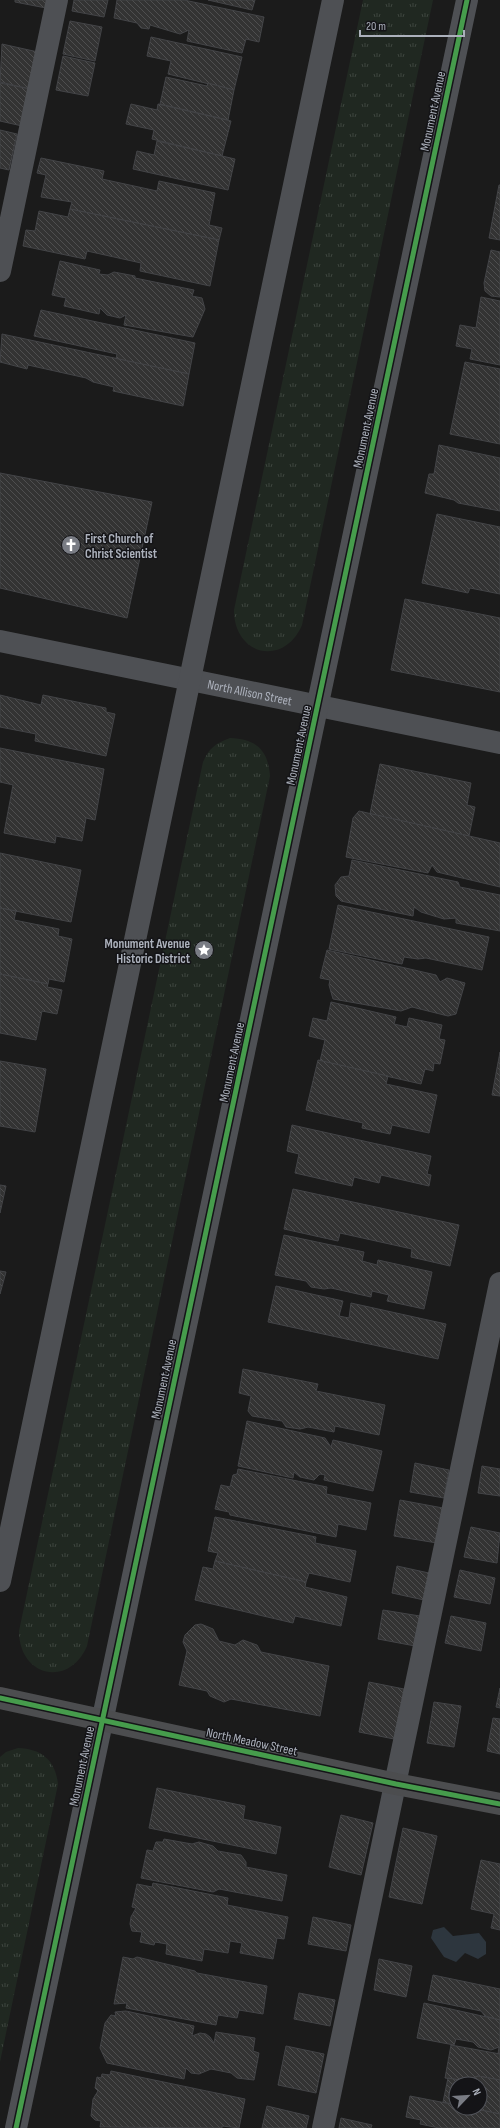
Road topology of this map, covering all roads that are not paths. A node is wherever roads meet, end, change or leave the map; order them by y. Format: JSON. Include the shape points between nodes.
{"nodes":[{"id":1,"x":58,"y":0,"type":"edge"},
{"id":2,"x":333,"y":0,"type":"edge"},
{"id":3,"x":466,"y":0,"type":"edge"},
{"id":4,"x":0,"y":271,"type":"edge"},
{"id":5,"x":0,"y":641,"type":"edge"},
{"id":6,"x":190,"y":680,"type":"junction"},
{"id":7,"x":317,"y":706,"type":"junction"},
{"id":8,"x":500,"y":743,"type":"edge"},
{"id":9,"x":500,"y":1283,"type":"edge"},
{"id":10,"x":0,"y":1581,"type":"edge"},
{"id":11,"x":0,"y":1698,"type":"edge"},
{"id":12,"x":102,"y":1720,"type":"junction"},
{"id":13,"x":396,"y":1784,"type":"junction"},
{"id":14,"x":500,"y":1804,"type":"edge"},
{"id":15,"x":16,"y":2128,"type":"edge"},
{"id":16,"x":323,"y":2128,"type":"edge"}],
"edges":[{"from":1,"to":4,"type":"street"},
{"from":2,"to":6,"type":"street"},
{"from":3,"to":7,"type":"street","name":"Monument Avenue"},
{"from":5,"to":6,"type":"street","name":"North Allison Street"},
{"from":6,"to":7,"type":"street","name":"North Allison Street"},
{"from":6,"to":10,"type":"street"},
{"from":7,"to":8,"type":"street","name":"North Allison Street"},
{"from":7,"to":12,"type":"street","name":"Monument Avenue"},
{"from":9,"to":13,"type":"street"},
{"from":11,"to":12,"type":"main road","name":"North Meadow Street"},
{"from":12,"to":13,"type":"main road","name":"North Meadow Street"},
{"from":12,"to":15,"type":"street","name":"Monument Avenue"},
{"from":13,"to":14,"type":"main road","name":"North Meadow Street"},
{"from":13,"to":16,"type":"street"}]}
